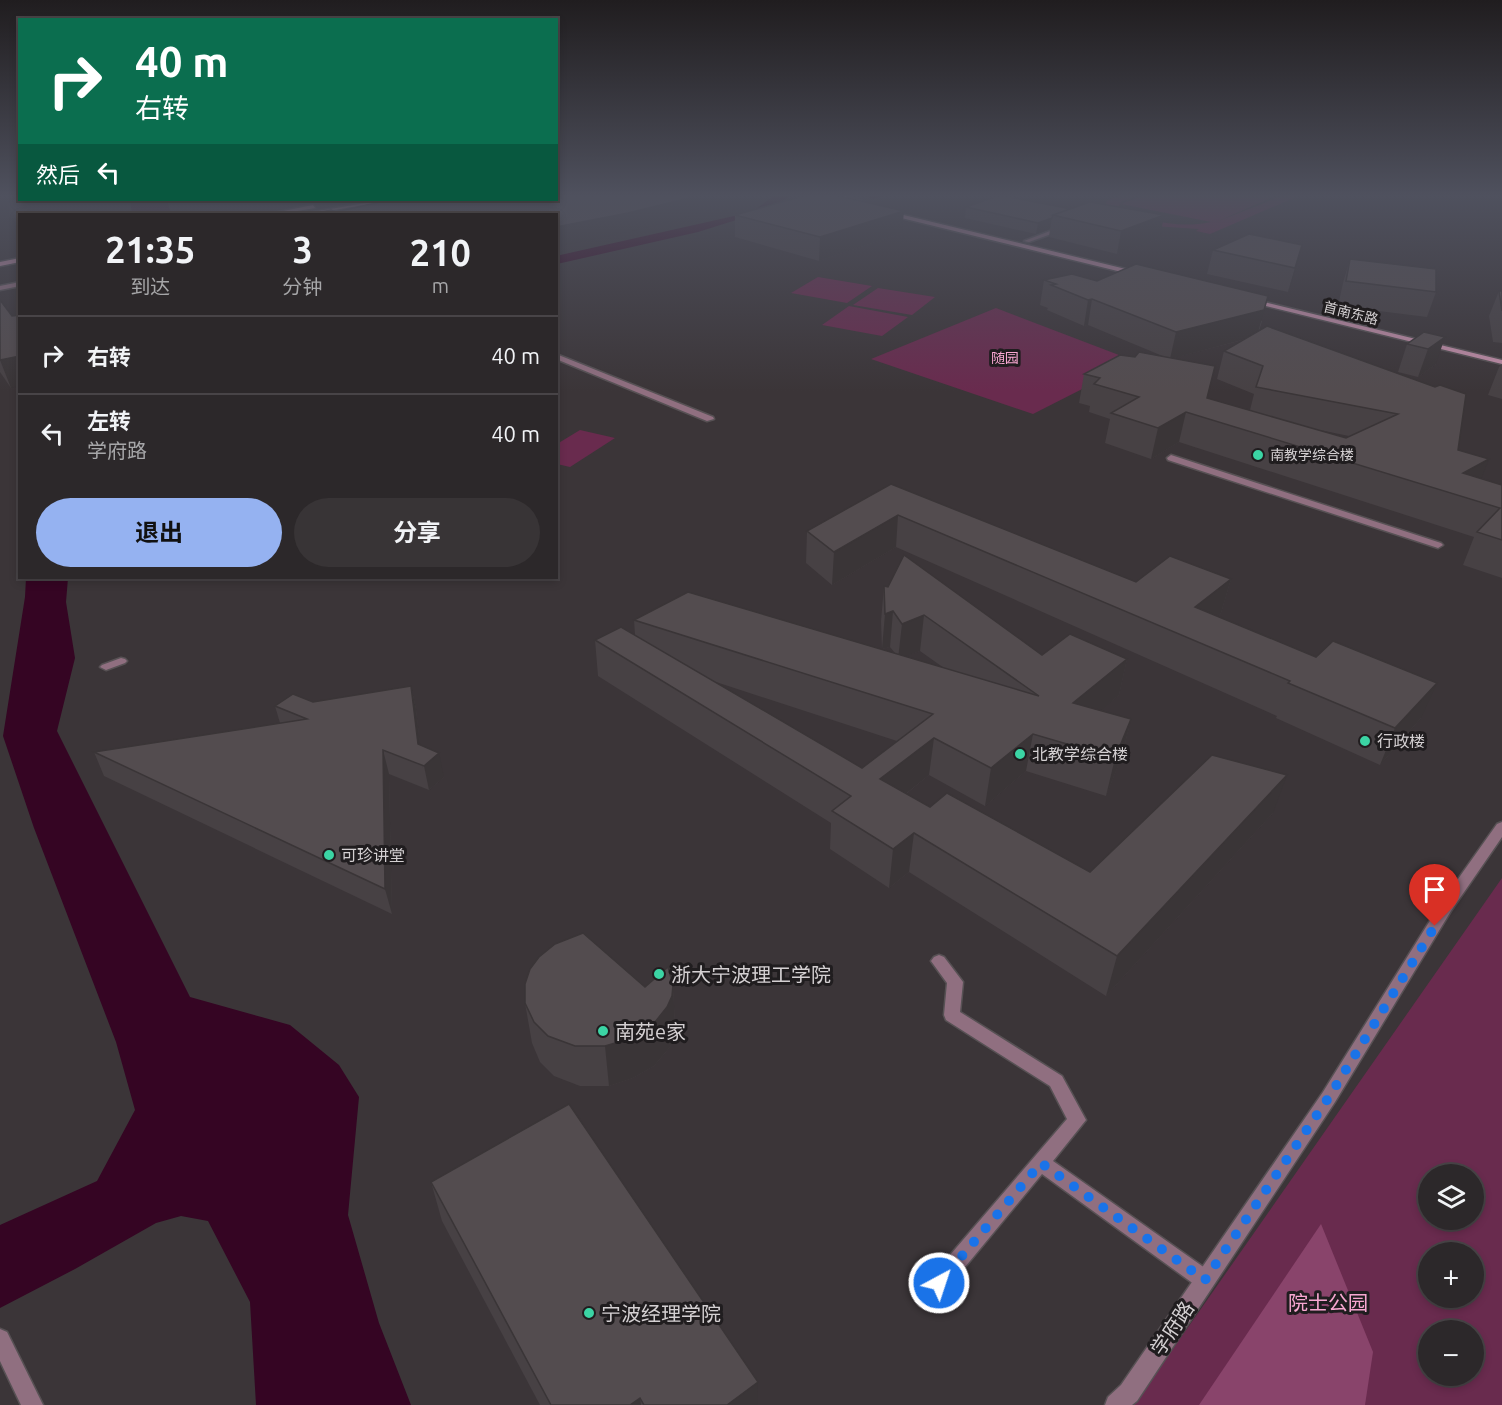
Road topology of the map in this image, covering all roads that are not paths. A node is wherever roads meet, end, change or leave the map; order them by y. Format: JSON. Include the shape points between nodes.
{"nodes":[{"id":1,"x":18,"y":260,"type":"edge"},
{"id":2,"x":1092,"y":260,"type":"edge"},
{"id":3,"x":1097,"y":260,"type":"edge"},
{"id":4,"x":0,"y":264,"type":"edge"},
{"id":5,"x":18,"y":266,"type":"edge"},
{"id":6,"x":0,"y":270,"type":"edge"},
{"id":7,"x":18,"y":284,"type":"edge"},
{"id":8,"x":0,"y":288,"type":"edge"},
{"id":9,"x":1502,"y":355,"type":"edge"},
{"id":10,"x":558,"y":357,"type":"edge"},
{"id":11,"x":1502,"y":362,"type":"edge"},
{"id":12,"x":710,"y":419,"type":"dead end"},
{"id":13,"x":1171,"y":458,"type":"dead end"},
{"id":14,"x":1438,"y":545,"type":"dead end"},
{"id":15,"x":121,"y":661,"type":"dead end"},
{"id":16,"x":106,"y":667,"type":"dead end"},
{"id":17,"x":1502,"y":827,"type":"edge"},
{"id":18,"x":939,"y":961,"type":"dead end"},
{"id":19,"x":1041,"y":1163,"type":"junction"},
{"id":20,"x":1205,"y":1280,"type":"junction"},
{"id":21,"x":939,"y":1283,"type":"dead end"},
{"id":22,"x":0,"y":1339,"type":"edge"},
{"id":23,"x":32,"y":1405,"type":"edge"},
{"id":24,"x":1116,"y":1405,"type":"edge"}],
"edges":[{"from":1,"to":4,"type":"main road"},
{"from":2,"to":3,"type":"main road","via":[[1144,272]]},
{"from":5,"to":6,"type":"main road"},
{"from":7,"to":8,"type":"street"},
{"from":9,"to":11,"type":"main road","name":"首南东路","via":[[1247,297]]},
{"from":10,"to":12,"type":"street"},
{"from":13,"to":14,"type":"street"},
{"from":15,"to":16,"type":"street"},
{"from":17,"to":20,"type":"street","name":"学府路","via":[[1446,907],[1329,1097]]},
{"from":18,"to":19,"type":"street","via":[[955,982],[952,1015],[1056,1082],[1077,1120]]},
{"from":19,"to":20,"type":"street"},
{"from":19,"to":21,"type":"street"},
{"from":20,"to":24,"type":"street","name":"学府路","via":[[1129,1393]]},
{"from":22,"to":23,"type":"street"}]}
